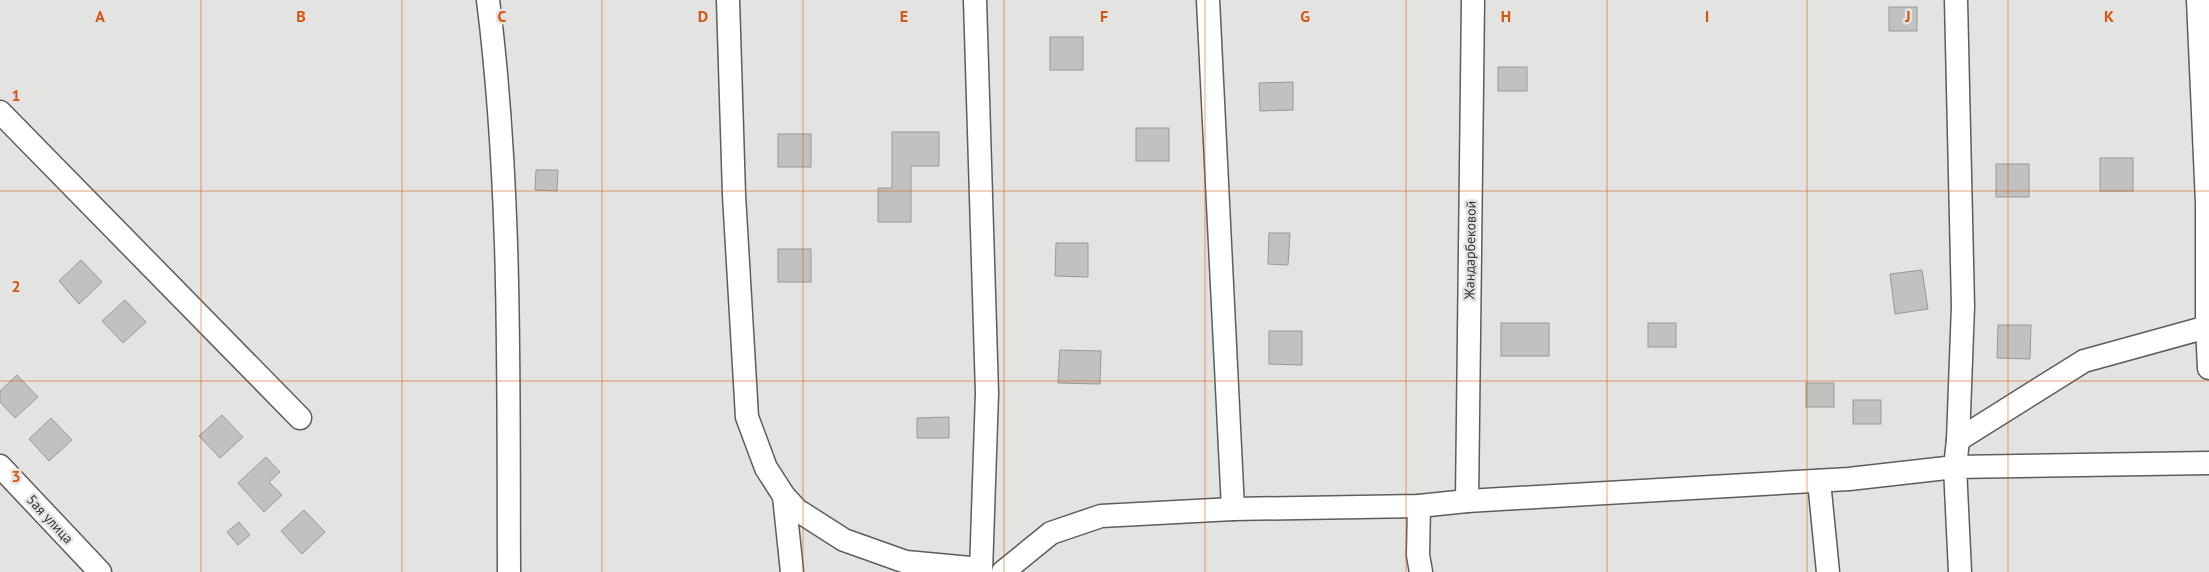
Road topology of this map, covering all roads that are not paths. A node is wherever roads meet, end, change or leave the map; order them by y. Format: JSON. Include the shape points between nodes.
{"nodes":[{"id":1,"x":488,"y":0,"type":"edge"},
{"id":2,"x":728,"y":0,"type":"edge"},
{"id":3,"x":975,"y":0,"type":"edge"},
{"id":4,"x":1208,"y":0,"type":"edge"},
{"id":5,"x":1473,"y":0,"type":"edge"},
{"id":6,"x":1956,"y":0,"type":"edge"},
{"id":7,"x":2198,"y":0,"type":"edge"},
{"id":8,"x":0,"y":112,"type":"edge"},
{"id":9,"x":2208,"y":326,"type":"edge"},
{"id":10,"x":2209,"y":368,"type":"edge"},
{"id":11,"x":300,"y":418,"type":"dead end"},
{"id":12,"x":1958,"y":440,"type":"junction"},
{"id":13,"x":2209,"y":463,"type":"edge"},
{"id":14,"x":0,"y":466,"type":"edge"},
{"id":15,"x":1955,"y":467,"type":"junction"},
{"id":16,"x":1819,"y":481,"type":"junction"},
{"id":17,"x":784,"y":496,"type":"junction"},
{"id":18,"x":1467,"y":501,"type":"junction"},
{"id":19,"x":1419,"y":506,"type":"junction"},
{"id":20,"x":1233,"y":509,"type":"junction"},
{"id":21,"x":988,"y":571,"type":"edge"},
{"id":22,"x":100,"y":572,"type":"edge"},
{"id":23,"x":509,"y":572,"type":"edge"},
{"id":24,"x":792,"y":572,"type":"edge"},
{"id":25,"x":1421,"y":572,"type":"edge"},
{"id":26,"x":1828,"y":572,"type":"edge"},
{"id":27,"x":1960,"y":572,"type":"edge"}],
"edges":[{"from":1,"to":23,"type":"street","via":[[499,85],[508,287]]},
{"from":2,"to":17,"type":"street","via":[[747,417],[766,468]]},
{"from":3,"to":21,"type":"street","via":[[987,393]]},
{"from":4,"to":20,"type":"street"},
{"from":5,"to":18,"type":"street","name":"Жандарбековой"},
{"from":6,"to":12,"type":"street","via":[[1963,306]]},
{"from":7,"to":9,"type":"street","via":[[2207,203]]},
{"from":8,"to":11,"type":"street"},
{"from":9,"to":10,"type":"street"},
{"from":9,"to":12,"type":"street","via":[[2084,361]]},
{"from":12,"to":15,"type":"street"},
{"from":13,"to":15,"type":"street"},
{"from":14,"to":22,"type":"street","name":"5ая улица"},
{"from":15,"to":16,"type":"street"},
{"from":15,"to":27,"type":"street"},
{"from":16,"to":18,"type":"street"},
{"from":16,"to":26,"type":"street"},
{"from":17,"to":21,"type":"street","via":[[797,510],[844,540],[906,562]]},
{"from":17,"to":24,"type":"street"},
{"from":18,"to":19,"type":"street"},
{"from":19,"to":20,"type":"street"},
{"from":19,"to":25,"type":"street"},
{"from":20,"to":21,"type":"street","via":[[1101,516],[1051,533]]}]}
